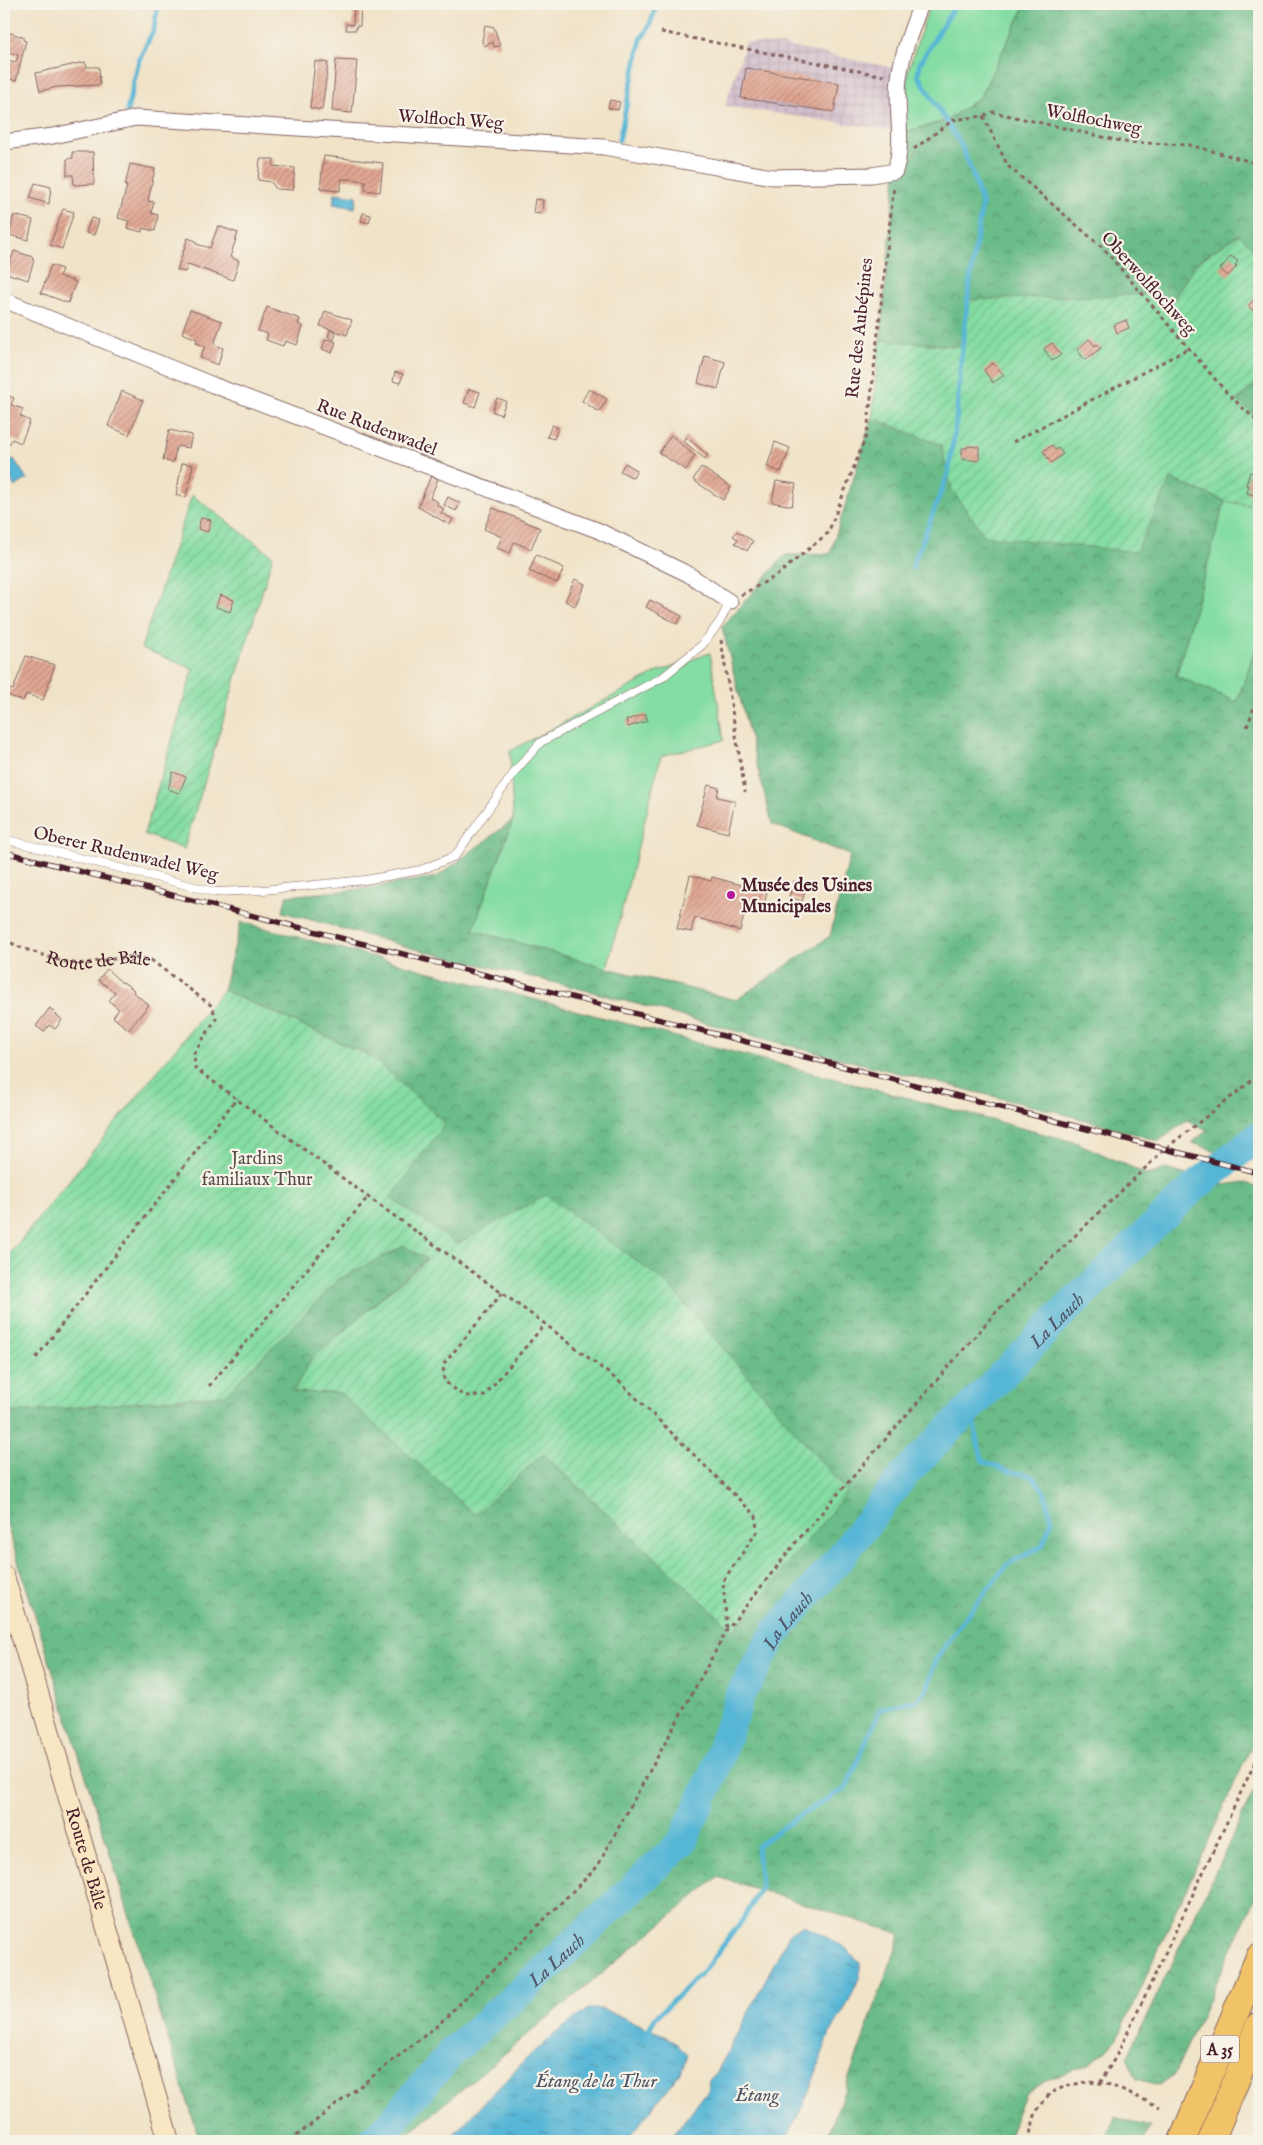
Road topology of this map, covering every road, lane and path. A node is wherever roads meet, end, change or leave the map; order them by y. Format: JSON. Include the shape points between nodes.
{"nodes":[{"id":1,"x":921,"y":4,"type":"edge"},
{"id":2,"x":661,"y":32,"type":"dead end"},
{"id":3,"x":899,"y":79,"type":"junction"},
{"id":4,"x":982,"y":116,"type":"junction"},
{"id":5,"x":4,"y":142,"type":"edge"},
{"id":6,"x":901,"y":148,"type":"junction"},
{"id":7,"x":1259,"y":164,"type":"edge"},
{"id":8,"x":896,"y":170,"type":"junction"},
{"id":9,"x":4,"y":300,"type":"edge"},
{"id":10,"x":1189,"y":348,"type":"junction"},
{"id":11,"x":1259,"y":423,"type":"edge"},
{"id":12,"x":1013,"y":442,"type":"dead end"},
{"id":13,"x":730,"y":602,"type":"junction"},
{"id":14,"x":719,"y":623,"type":"junction"},
{"id":15,"x":1259,"y":694,"type":"edge"},
{"id":16,"x":1247,"y":728,"type":"dead end"},
{"id":17,"x":745,"y":792,"type":"dead end"},
{"id":18,"x":4,"y":840,"type":"edge"},
{"id":19,"x":4,"y":939,"type":"edge"},
{"id":20,"x":1259,"y":1075,"type":"edge"},
{"id":21,"x":238,"y":1098,"type":"junction"},
{"id":22,"x":368,"y":1197,"type":"junction"},
{"id":23,"x":502,"y":1294,"type":"junction"},
{"id":24,"x":545,"y":1324,"type":"junction"},
{"id":25,"x":36,"y":1358,"type":"dead end"},
{"id":26,"x":209,"y":1386,"type":"dead end"},
{"id":27,"x":4,"y":1576,"type":"edge"},
{"id":28,"x":726,"y":1630,"type":"junction"},
{"id":29,"x":1259,"y":1754,"type":"edge"},
{"id":30,"x":1259,"y":1956,"type":"edge"},
{"id":31,"x":1259,"y":2025,"type":"edge"},
{"id":32,"x":1100,"y":2083,"type":"junction"},
{"id":33,"x":1160,"y":2107,"type":"dead end"},
{"id":34,"x":169,"y":2141,"type":"edge"},
{"id":35,"x":290,"y":2141,"type":"edge"},
{"id":36,"x":1028,"y":2141,"type":"edge"},
{"id":37,"x":1182,"y":2141,"type":"edge"},
{"id":38,"x":1211,"y":2141,"type":"edge"}],
"edges":[{"from":1,"to":3,"type":"street","via":[[905,49]]},
{"from":2,"to":3,"type":"path"},
{"from":3,"to":6,"type":"street"},
{"from":4,"to":6,"type":"path","name":"Wolflochweg","via":[[953,120],[914,149]]},
{"from":4,"to":7,"type":"path","name":"Wolflochweg","via":[[993,112],[1124,142],[1190,145]]},
{"from":4,"to":10,"type":"path","name":"Oberwolflochweg","via":[[1008,166],[1103,248]]},
{"from":5,"to":8,"type":"street","name":"Wolfloch Weg","via":[[53,136],[136,118],[604,147],[772,177],[872,175]]},
{"from":6,"to":8,"type":"street"},
{"from":8,"to":13,"type":"path","name":"Rue des Aubépines","via":[[867,434],[828,533],[776,576]]},
{"from":9,"to":13,"type":"street","name":"Rue Rudenwadel","via":[[213,385],[597,530],[688,574]]},
{"from":10,"to":11,"type":"path","name":"Oberwolflochweg","via":[[1227,393]]},
{"from":10,"to":12,"type":"path"},
{"from":13,"to":14,"type":"lane","name":"Oberer Rudenwadel Weg"},
{"from":14,"to":17,"type":"path"},
{"from":14,"to":18,"type":"lane","name":"Oberer Rudenwadel Weg","via":[[702,645],[663,678],[541,742],[516,770],[455,856],[420,870],[365,880],[215,892]]},
{"from":15,"to":16,"type":"path"},
{"from":19,"to":21,"type":"path","name":"Route de Bâle","via":[[26,950],[78,964],[128,956],[151,960],[212,1006],[216,1019],[194,1053],[195,1068]]},
{"from":20,"to":28,"type":"path","via":[[1165,1149],[996,1311],[797,1541]]},
{"from":21,"to":22,"type":"path"},
{"from":21,"to":25,"type":"path"},
{"from":22,"to":23,"type":"path"},
{"from":22,"to":26,"type":"path"},
{"from":23,"to":24,"type":"path"},
{"from":23,"to":24,"type":"path","via":[[442,1365],[444,1381],[464,1396],[484,1396]]},
{"from":24,"to":28,"type":"path","via":[[621,1383],[756,1516],[757,1532],[723,1581]]},
{"from":27,"to":34,"type":"main road","name":"Route de Bâle"},
{"from":28,"to":35,"type":"path","via":[[597,1867],[438,2025]]},
{"from":29,"to":32,"type":"path","via":[[1118,2053]]},
{"from":30,"to":37,"type":"highway","number":"A 35"},
{"from":31,"to":38,"type":"highway","number":"A 35"},
{"from":32,"to":33,"type":"path"},
{"from":32,"to":36,"type":"path","via":[[1087,2082],[1050,2093],[1036,2112]]}]}
